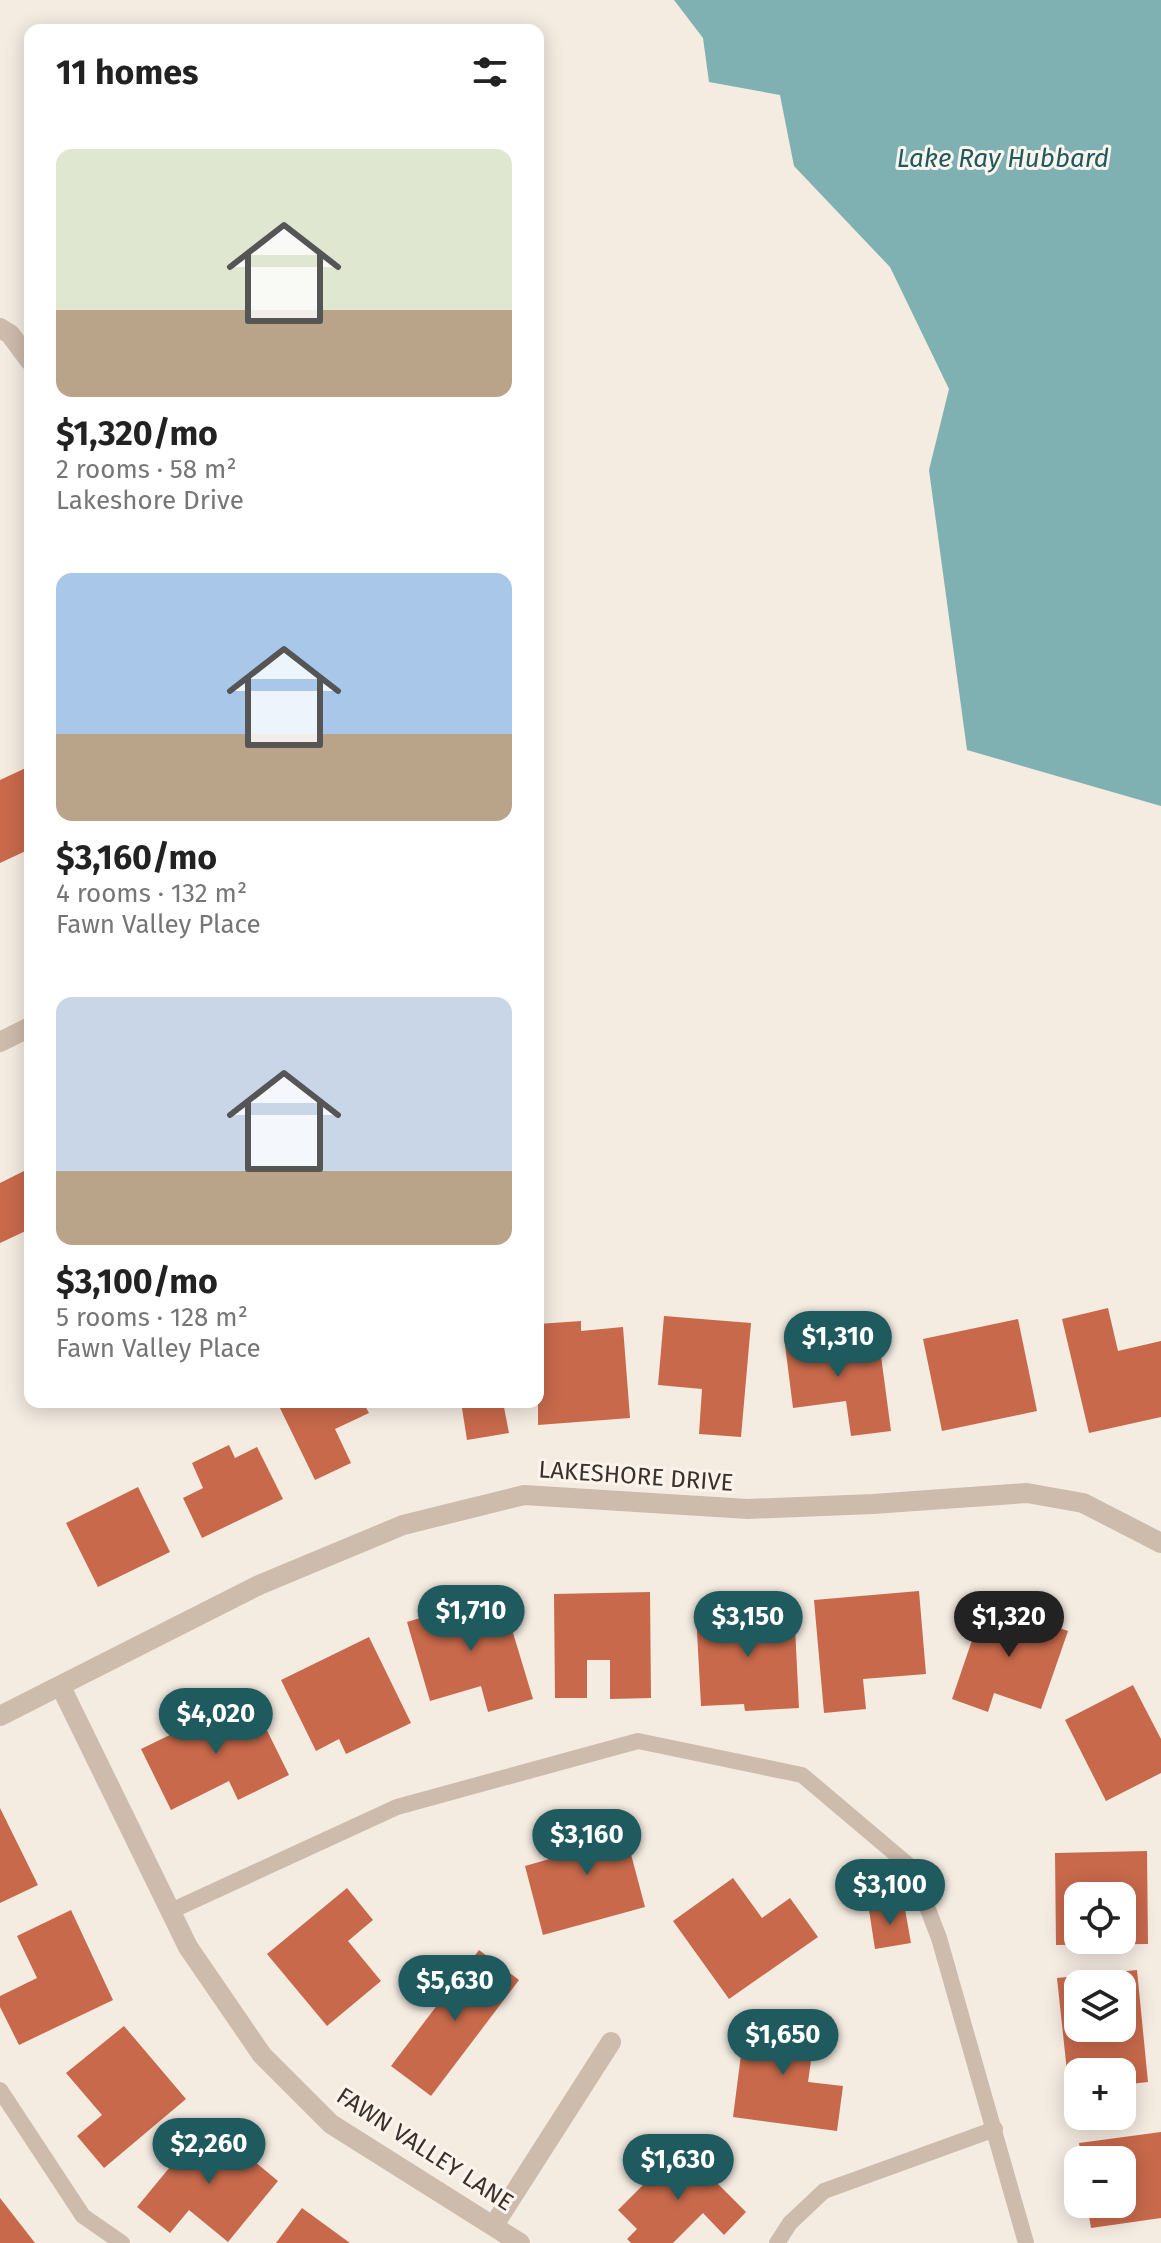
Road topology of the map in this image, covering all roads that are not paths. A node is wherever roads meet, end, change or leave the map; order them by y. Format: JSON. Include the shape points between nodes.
{"nodes":[{"id":1,"x":0,"y":328,"type":"edge"},
{"id":2,"x":24,"y":353,"type":"edge"},
{"id":3,"x":24,"y":1030,"type":"edge"},
{"id":4,"x":0,"y":1042,"type":"edge"},
{"id":5,"x":1161,"y":1543,"type":"edge"},
{"id":6,"x":61,"y":1687,"type":"junction"},
{"id":7,"x":0,"y":1716,"type":"edge"},
{"id":8,"x":171,"y":1911,"type":"junction"},
{"id":9,"x":611,"y":2042,"type":"dead end"},
{"id":10,"x":0,"y":2090,"type":"edge"},
{"id":11,"x":995,"y":2129,"type":"junction"},
{"id":12,"x":494,"y":2225,"type":"junction"},
{"id":13,"x":122,"y":2243,"type":"edge"},
{"id":14,"x":520,"y":2243,"type":"edge"},
{"id":15,"x":777,"y":2243,"type":"edge"},
{"id":16,"x":1026,"y":2243,"type":"edge"}],
"edges":[{"from":1,"to":2,"type":"street"},
{"from":3,"to":4,"type":"street"},
{"from":5,"to":6,"type":"street","name":"LAKESHORE DRIVE","via":[[1083,1503],[1027,1493],[748,1509],[524,1495],[403,1525],[259,1585]]},
{"from":6,"to":7,"type":"street","name":"LAKESHORE DRIVE"},
{"from":6,"to":8,"type":"street","name":"FAWN VALLEY LANE"},
{"from":8,"to":11,"type":"lane","via":[[397,1807],[638,1741],[802,1775],[912,1868],[939,1938]]},
{"from":8,"to":12,"type":"street","name":"FAWN VALLEY LANE","via":[[188,1947],[262,2055],[331,2124]]},
{"from":9,"to":12,"type":"street"},
{"from":10,"to":13,"type":"lane","via":[[83,2216]]},
{"from":11,"to":15,"type":"lane","via":[[824,2191]]},
{"from":11,"to":16,"type":"lane"},
{"from":12,"to":14,"type":"street","name":"FAWN VALLEY LANE"}]}
